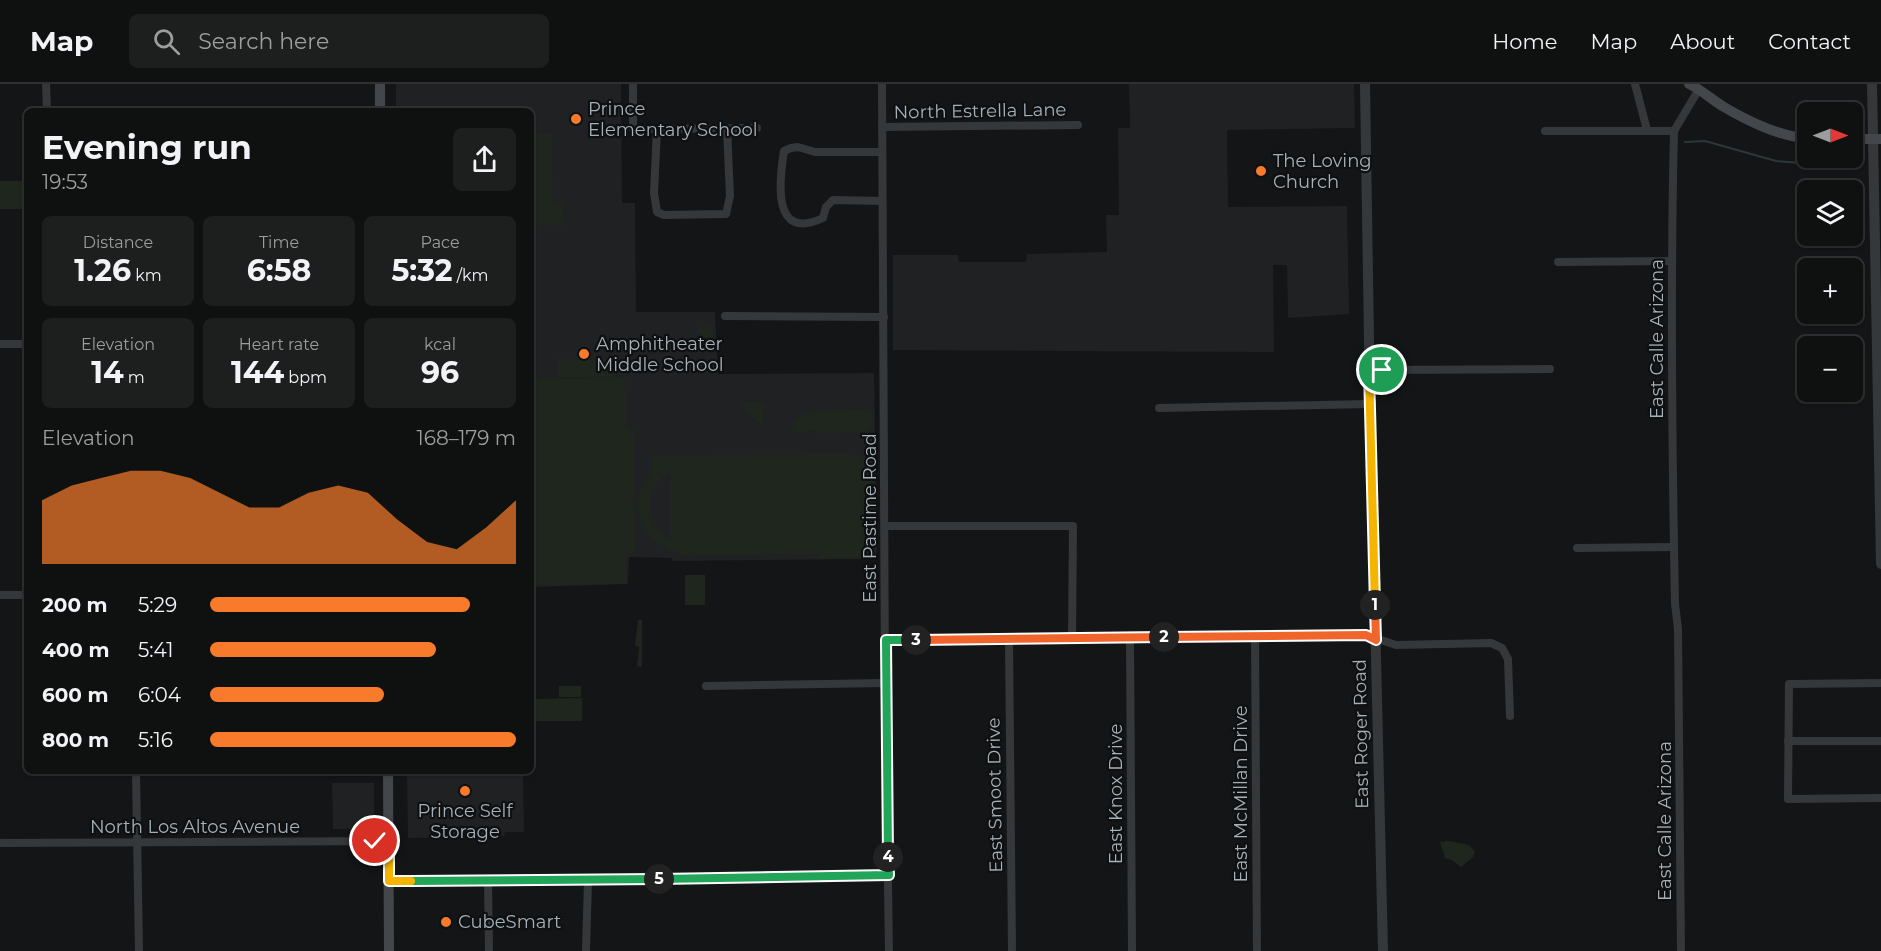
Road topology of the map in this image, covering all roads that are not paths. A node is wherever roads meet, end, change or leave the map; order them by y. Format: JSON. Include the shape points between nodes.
{"nodes":[{"id":1,"x":46,"y":84,"type":"edge"},
{"id":2,"x":380,"y":84,"type":"edge"},
{"id":3,"x":633,"y":84,"type":"edge"},
{"id":4,"x":882,"y":84,"type":"edge"},
{"id":5,"x":1365,"y":84,"type":"edge"},
{"id":6,"x":1635,"y":84,"type":"edge"},
{"id":7,"x":1689,"y":84,"type":"edge"},
{"id":8,"x":1872,"y":84,"type":"edge"},
{"id":9,"x":1698,"y":86,"type":"edge"},
{"id":10,"x":47,"y":108,"type":"edge"},
{"id":11,"x":380,"y":108,"type":"edge"},
{"id":12,"x":1078,"y":125,"type":"dead end"},
{"id":13,"x":757,"y":128,"type":"dead end"},
{"id":14,"x":882,"y":128,"type":"junction"},
{"id":15,"x":657,"y":129,"type":"junction"},
{"id":16,"x":727,"y":129,"type":"junction"},
{"id":17,"x":1647,"y":130,"type":"junction"},
{"id":18,"x":1545,"y":131,"type":"dead end"},
{"id":19,"x":1674,"y":131,"type":"junction"},
{"id":20,"x":1797,"y":137,"type":"edge"},
{"id":21,"x":1877,"y":139,"type":"edge"},
{"id":22,"x":882,"y":152,"type":"junction"},
{"id":23,"x":882,"y":201,"type":"junction"},
{"id":24,"x":1671,"y":261,"type":"junction"},
{"id":25,"x":1558,"y":262,"type":"dead end"},
{"id":26,"x":1879,"y":309,"type":"edge"},
{"id":27,"x":725,"y":316,"type":"dead end"},
{"id":28,"x":884,"y":317,"type":"junction"},
{"id":29,"x":0,"y":344,"type":"edge"},
{"id":30,"x":24,"y":344,"type":"edge"},
{"id":31,"x":1550,"y":369,"type":"dead end"},
{"id":32,"x":1369,"y":370,"type":"junction"},
{"id":33,"x":1370,"y":404,"type":"junction"},
{"id":34,"x":1159,"y":408,"type":"dead end"},
{"id":35,"x":885,"y":526,"type":"junction"},
{"id":36,"x":1674,"y":547,"type":"junction"},
{"id":37,"x":1577,"y":548,"type":"dead end"},
{"id":38,"x":1881,"y":564,"type":"edge"},
{"id":39,"x":0,"y":595,"type":"edge"},
{"id":40,"x":24,"y":595,"type":"edge"},
{"id":41,"x":1255,"y":636,"type":"junction"},
{"id":42,"x":1072,"y":638,"type":"junction"},
{"id":43,"x":1130,"y":638,"type":"junction"},
{"id":44,"x":1009,"y":639,"type":"junction"},
{"id":45,"x":886,"y":640,"type":"junction"},
{"id":46,"x":1376,"y":640,"type":"junction"},
{"id":47,"x":885,"y":683,"type":"junction"},
{"id":48,"x":1881,"y":683,"type":"edge"},
{"id":49,"x":706,"y":686,"type":"dead end"},
{"id":50,"x":1510,"y":717,"type":"dead end"},
{"id":51,"x":1788,"y":741,"type":"junction"},
{"id":52,"x":1881,"y":741,"type":"edge"},
{"id":53,"x":136,"y":774,"type":"edge"},
{"id":54,"x":388,"y":774,"type":"edge"},
{"id":55,"x":1881,"y":798,"type":"edge"},
{"id":56,"x":389,"y":841,"type":"junction"},
{"id":57,"x":137,"y":842,"type":"junction"},
{"id":58,"x":0,"y":843,"type":"edge"},
{"id":59,"x":889,"y":875,"type":"junction"},
{"id":60,"x":488,"y":880,"type":"junction"},
{"id":61,"x":588,"y":880,"type":"junction"},
{"id":62,"x":389,"y":881,"type":"junction"},
{"id":63,"x":139,"y":951,"type":"edge"},
{"id":64,"x":389,"y":951,"type":"edge"},
{"id":65,"x":489,"y":951,"type":"edge"},
{"id":66,"x":586,"y":951,"type":"edge"},
{"id":67,"x":890,"y":951,"type":"edge"},
{"id":68,"x":1012,"y":951,"type":"edge"},
{"id":69,"x":1132,"y":951,"type":"edge"},
{"id":70,"x":1257,"y":951,"type":"edge"},
{"id":71,"x":1383,"y":951,"type":"edge"},
{"id":72,"x":1681,"y":951,"type":"edge"}],
"edges":[{"from":1,"to":10,"type":"street"},
{"from":2,"to":11,"type":"main road"},
{"from":3,"to":15,"type":"street","via":[[633,129]]},
{"from":4,"to":14,"type":"street","name":"East Pastime Road"},
{"from":5,"to":32,"type":"street","name":"East Roger Road"},
{"from":6,"to":17,"type":"street"},
{"from":7,"to":9,"type":"main road"},
{"from":8,"to":21,"type":"street"},
{"from":9,"to":19,"type":"street"},
{"from":9,"to":20,"type":"main road","via":[[1724,107],[1755,123]]},
{"from":12,"to":14,"type":"street","name":"North Estrella Lane"},
{"from":13,"to":16,"type":"street"},
{"from":14,"to":22,"type":"street","name":"East Pastime Road"},
{"from":15,"to":16,"type":"street"},
{"from":15,"to":16,"type":"street","via":[[654,193],[657,212],[664,215],[726,214],[730,196]]},
{"from":17,"to":18,"type":"street"},
{"from":17,"to":19,"type":"street"},
{"from":19,"to":24,"type":"street","name":"East Calle Arizona"},
{"from":21,"to":26,"type":"street"},
{"from":22,"to":23,"type":"street","name":"East Pastime Road"},
{"from":22,"to":23,"type":"street","via":[[791,148],[784,151],[780,176],[783,213],[790,221],[814,223],[823,218],[833,200]]},
{"from":23,"to":28,"type":"street","name":"East Pastime Road"},
{"from":24,"to":25,"type":"street"},
{"from":24,"to":36,"type":"street","name":"East Calle Arizona"},
{"from":26,"to":38,"type":"street"},
{"from":27,"to":28,"type":"street"},
{"from":28,"to":35,"type":"street","name":"East Pastime Road"},
{"from":29,"to":30,"type":"street"},
{"from":31,"to":32,"type":"street"},
{"from":32,"to":33,"type":"street","name":"East Roger Road"},
{"from":33,"to":34,"type":"street"},
{"from":33,"to":46,"type":"street","name":"East Roger Road"},
{"from":35,"to":42,"type":"street","via":[[1072,526]]},
{"from":35,"to":45,"type":"street","name":"East Pastime Road"},
{"from":36,"to":37,"type":"street"},
{"from":36,"to":72,"type":"street","name":"East Calle Arizona"},
{"from":39,"to":40,"type":"street"},
{"from":41,"to":43,"type":"street"},
{"from":41,"to":46,"type":"street","via":[[1366,635]]},
{"from":41,"to":70,"type":"street","name":"East McMillan Drive"},
{"from":42,"to":43,"type":"street"},
{"from":42,"to":44,"type":"street"},
{"from":43,"to":69,"type":"street","name":"East Knox Drive"},
{"from":44,"to":45,"type":"street"},
{"from":44,"to":68,"type":"street","name":"East Smoot Drive"},
{"from":45,"to":47,"type":"street","name":"East Pastime Road"},
{"from":46,"to":50,"type":"street","via":[[1396,645],[1498,645],[1508,659]]},
{"from":46,"to":71,"type":"street","name":"East Roger Road"},
{"from":47,"to":49,"type":"street"},
{"from":47,"to":59,"type":"street","name":"East Pastime Road"},
{"from":48,"to":51,"type":"street","via":[[1789,684]]},
{"from":51,"to":52,"type":"street"},
{"from":51,"to":55,"type":"street","via":[[1788,799]]},
{"from":53,"to":57,"type":"street"},
{"from":54,"to":56,"type":"main road"},
{"from":56,"to":57,"type":"street","name":"North Los Altos Avenue"},
{"from":56,"to":62,"type":"main road"},
{"from":57,"to":58,"type":"street","name":"North Los Altos Avenue"},
{"from":57,"to":63,"type":"street"},
{"from":59,"to":61,"type":"street"},
{"from":59,"to":67,"type":"street","name":"East Pastime Road"},
{"from":60,"to":61,"type":"street"},
{"from":60,"to":62,"type":"street"},
{"from":60,"to":65,"type":"street"},
{"from":61,"to":66,"type":"street"},
{"from":62,"to":64,"type":"main road"}]}
